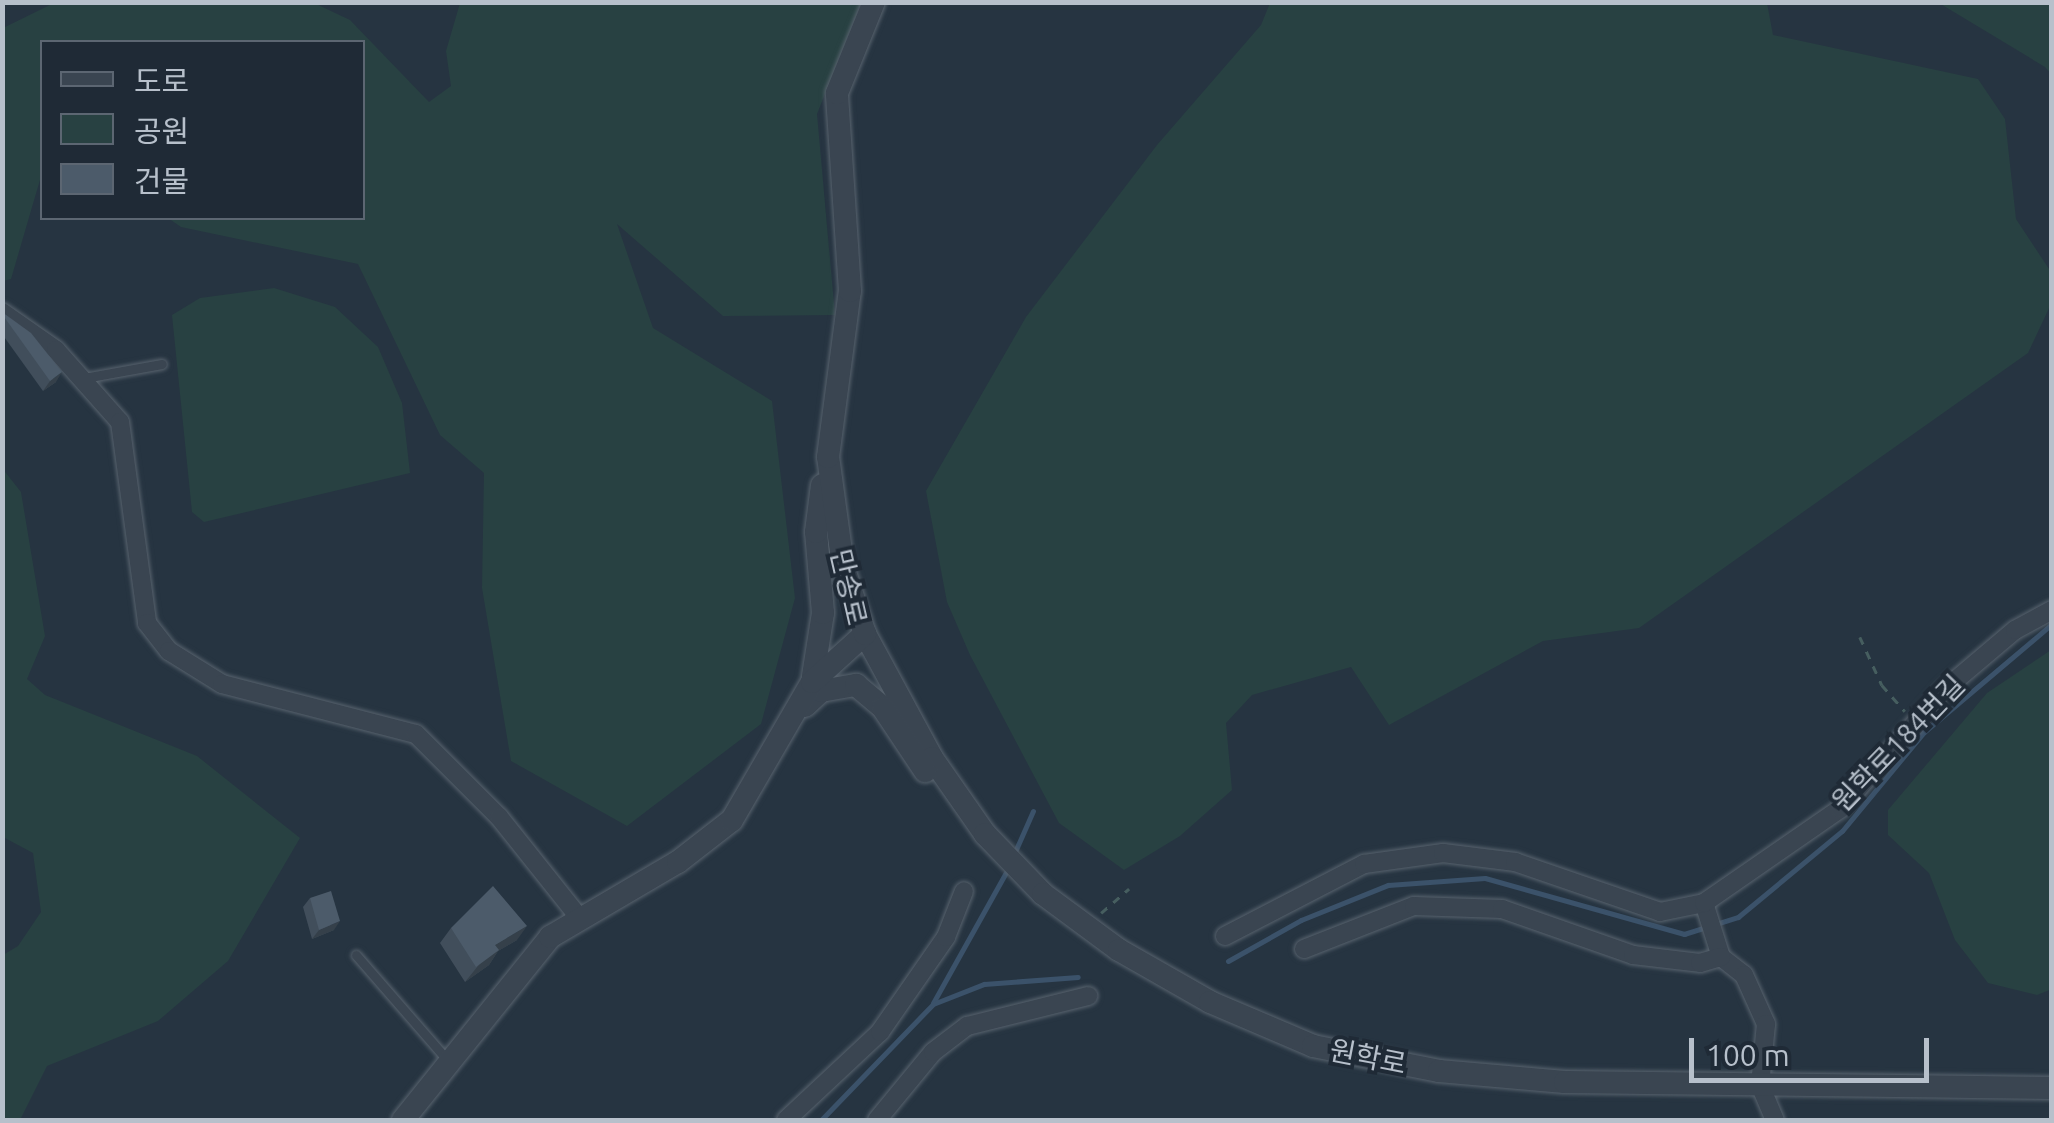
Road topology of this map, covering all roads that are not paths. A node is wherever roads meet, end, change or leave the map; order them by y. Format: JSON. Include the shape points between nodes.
{"nodes":[{"id":1,"x":874,"y":2,"type":"edge"},
{"id":2,"x":2,"y":312,"type":"edge"},
{"id":3,"x":162,"y":364,"type":"dead end"},
{"id":4,"x":81,"y":378,"type":"junction"},
{"id":5,"x":828,"y":457,"type":"junction"},
{"id":6,"x":2052,"y":610,"type":"edge"},
{"id":7,"x":865,"y":634,"type":"junction"},
{"id":8,"x":812,"y":682,"type":"junction"},
{"id":9,"x":795,"y":714,"type":"junction"},
{"id":10,"x":966,"y":807,"type":"junction"},
{"id":11,"x":964,"y":891,"type":"dead end"},
{"id":12,"x":1706,"y":909,"type":"junction"},
{"id":13,"x":578,"y":916,"type":"junction"},
{"id":14,"x":1225,"y":936,"type":"dead end"},
{"id":15,"x":1304,"y":949,"type":"dead end"},
{"id":16,"x":1719,"y":951,"type":"junction"},
{"id":17,"x":356,"y":954,"type":"dead end"},
{"id":18,"x":1088,"y":996,"type":"dead end"},
{"id":19,"x":451,"y":1065,"type":"junction"},
{"id":20,"x":1760,"y":1085,"type":"junction"},
{"id":21,"x":2052,"y":1088,"type":"edge"},
{"id":22,"x":403,"y":1120,"type":"edge"},
{"id":23,"x":786,"y":1120,"type":"edge"},
{"id":24,"x":877,"y":1120,"type":"edge"},
{"id":25,"x":1775,"y":1120,"type":"edge"}],
"edges":[{"from":1,"to":5,"type":"street","name":"만송로","via":[[837,92],[850,291]]},
{"from":2,"to":4,"type":"street","via":[[56,350]]},
{"from":3,"to":4,"type":"lane"},
{"from":4,"to":13,"type":"street","via":[[120,422],[147,623],[169,652],[222,684],[416,734],[499,816]]},
{"from":5,"to":7,"type":"street","name":"만송로","via":[[843,566]]},
{"from":5,"to":8,"type":"street","via":[[817,510],[823,613]]},
{"from":6,"to":12,"type":"street","name":"원학로184번길","via":[[2015,630],[1913,720],[1840,810]]},
{"from":7,"to":8,"type":"street","name":"만송로"},
{"from":7,"to":10,"type":"street","name":"원학로"},
{"from":8,"to":9,"type":"street","name":"만송로"},
{"from":9,"to":10,"type":"street","via":[[822,691],[856,685],[883,708],[920,766]]},
{"from":9,"to":13,"type":"street","name":"만송로","via":[[732,820],[678,862]]},
{"from":10,"to":20,"type":"street","name":"원학로","via":[[1043,894],[1085,927],[1210,1002],[1313,1046],[1438,1072]]},
{"from":11,"to":23,"type":"street","via":[[946,937],[880,1032]]},
{"from":12,"to":14,"type":"street","via":[[1660,912],[1515,862],[1443,852],[1364,864]]},
{"from":12,"to":16,"type":"street"},
{"from":13,"to":19,"type":"street","name":"만송로","via":[[535,952]]},
{"from":15,"to":16,"type":"street","via":[[1414,906],[1502,909],[1633,955],[1700,963]]},
{"from":16,"to":20,"type":"street","via":[[1744,975],[1766,1024]]},
{"from":17,"to":19,"type":"lane"},
{"from":18,"to":24,"type":"street","via":[[966,1026],[933,1052]]},
{"from":19,"to":22,"type":"street","name":"만송로"},
{"from":20,"to":21,"type":"street","name":"원학로"},
{"from":20,"to":25,"type":"street"}]}
